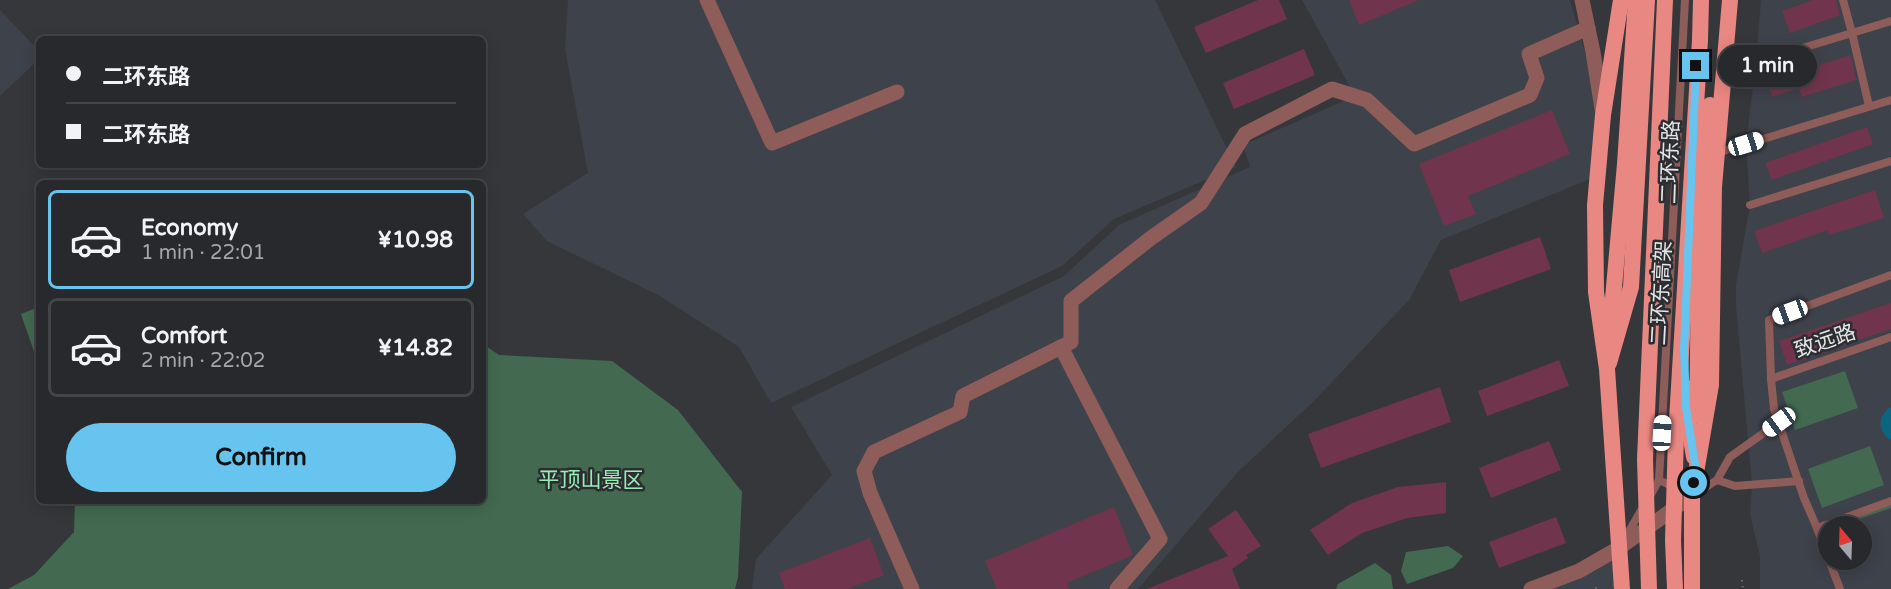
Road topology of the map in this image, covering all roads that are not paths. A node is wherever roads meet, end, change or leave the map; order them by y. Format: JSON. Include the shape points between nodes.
{"nodes":[{"id":1,"x":707,"y":0,"type":"edge"},
{"id":2,"x":1582,"y":0,"type":"edge"},
{"id":3,"x":1622,"y":0,"type":"edge"},
{"id":4,"x":1636,"y":0,"type":"edge"},
{"id":5,"x":1647,"y":0,"type":"edge"},
{"id":6,"x":1664,"y":0,"type":"edge"},
{"id":7,"x":1685,"y":0,"type":"edge"},
{"id":8,"x":1701,"y":0,"type":"edge"},
{"id":9,"x":1722,"y":0,"type":"edge"},
{"id":10,"x":1730,"y":0,"type":"edge"},
{"id":11,"x":1843,"y":0,"type":"edge"},
{"id":12,"x":1891,"y":21,"type":"edge"},
{"id":13,"x":1588,"y":28,"type":"junction"},
{"id":14,"x":1852,"y":33,"type":"junction"},
{"id":15,"x":1756,"y":62,"type":"dead end"},
{"id":16,"x":897,"y":92,"type":"dead end"},
{"id":17,"x":1891,"y":100,"type":"edge"},
{"id":18,"x":1869,"y":106,"type":"junction"},
{"id":19,"x":1603,"y":116,"type":"junction"},
{"id":20,"x":1717,"y":153,"type":"junction"},
{"id":21,"x":1891,"y":161,"type":"edge"},
{"id":22,"x":1750,"y":205,"type":"dead end"},
{"id":23,"x":1891,"y":275,"type":"edge"},
{"id":24,"x":1891,"y":337,"type":"edge"},
{"id":25,"x":1061,"y":347,"type":"junction"},
{"id":26,"x":1607,"y":369,"type":"junction"},
{"id":27,"x":1771,"y":379,"type":"junction"},
{"id":28,"x":1779,"y":422,"type":"junction"},
{"id":29,"x":1696,"y":470,"type":"junction"},
{"id":30,"x":1659,"y":480,"type":"junction"},
{"id":31,"x":1717,"y":480,"type":"junction"},
{"id":32,"x":1799,"y":481,"type":"junction"},
{"id":33,"x":1692,"y":496,"type":"junction"},
{"id":34,"x":1891,"y":501,"type":"edge"},
{"id":35,"x":1850,"y":516,"type":"edge"},
{"id":36,"x":1818,"y":528,"type":"edge"},
{"id":37,"x":1619,"y":548,"type":"junction"},
{"id":38,"x":1833,"y":570,"type":"edge"},
{"id":39,"x":912,"y":589,"type":"edge"},
{"id":40,"x":1117,"y":589,"type":"edge"},
{"id":41,"x":1531,"y":589,"type":"edge"},
{"id":42,"x":1622,"y":589,"type":"edge"},
{"id":43,"x":1649,"y":589,"type":"edge"},
{"id":44,"x":1675,"y":589,"type":"edge"},
{"id":45,"x":1692,"y":589,"type":"edge"},
{"id":46,"x":1840,"y":589,"type":"edge"}],
"edges":[{"from":1,"to":16,"type":"street","via":[[772,143]]},
{"from":2,"to":13,"type":"street"},
{"from":3,"to":19,"type":"highway","name":"二环东路"},
{"from":4,"to":26,"type":"highway"},
{"from":5,"to":26,"type":"highway","name":"二环东路","via":[[1631,287]]},
{"from":6,"to":43,"type":"highway","name":"二环东高架","bridge":true,"via":[[1645,459]]},
{"from":7,"to":30,"type":"lane"},
{"from":8,"to":29,"type":"highway","name":"二环东路","via":[[1684,349],[1686,408]]},
{"from":8,"to":44,"type":"highway","name":"二环东高架","bridge":true,"via":[[1676,436]]},
{"from":9,"to":29,"type":"highway","via":[[1705,148]]},
{"from":10,"to":20,"type":"highway","name":"二环东路"},
{"from":11,"to":14,"type":"lane"},
{"from":12,"to":14,"type":"lane"},
{"from":13,"to":19,"type":"street"},
{"from":13,"to":25,"type":"street","via":[[1529,54],[1537,78],[1530,95],[1414,144],[1367,100],[1332,89],[1245,134],[1201,203],[1071,301],[1071,342]]},
{"from":14,"to":15,"type":"lane"},
{"from":14,"to":18,"type":"lane"},
{"from":17,"to":18,"type":"lane"},
{"from":18,"to":20,"type":"lane"},
{"from":19,"to":26,"type":"highway","name":"二环东路","via":[[1595,206],[1596,292]]},
{"from":20,"to":29,"type":"highway","name":"二环东路","via":[[1711,385]]},
{"from":21,"to":22,"type":"lane"},
{"from":23,"to":27,"type":"lane","via":[[1769,320]]},
{"from":24,"to":27,"type":"lane","name":"致远路"},
{"from":25,"to":39,"type":"street","via":[[963,396],[960,412],[874,452],[864,471],[870,493]]},
{"from":25,"to":40,"type":"street","via":[[1160,538]]},
{"from":26,"to":37,"type":"highway","name":"二环东路"},
{"from":27,"to":28,"type":"lane"},
{"from":28,"to":31,"type":"lane","via":[[1730,457]]},
{"from":28,"to":32,"type":"lane"},
{"from":29,"to":33,"type":"highway","name":"二环东路"},
{"from":30,"to":33,"type":"lane"},
{"from":30,"to":37,"type":"lane"},
{"from":31,"to":32,"type":"lane","via":[[1735,486]]},
{"from":31,"to":33,"type":"lane"},
{"from":32,"to":36,"type":"lane"},
{"from":33,"to":37,"type":"street"},
{"from":33,"to":45,"type":"highway","name":"二环东路"},
{"from":34,"to":35,"type":"lane"},
{"from":37,"to":41,"type":"street","via":[[1579,571]]},
{"from":37,"to":42,"type":"highway","name":"二环东路"},
{"from":38,"to":46,"type":"lane"}]}
